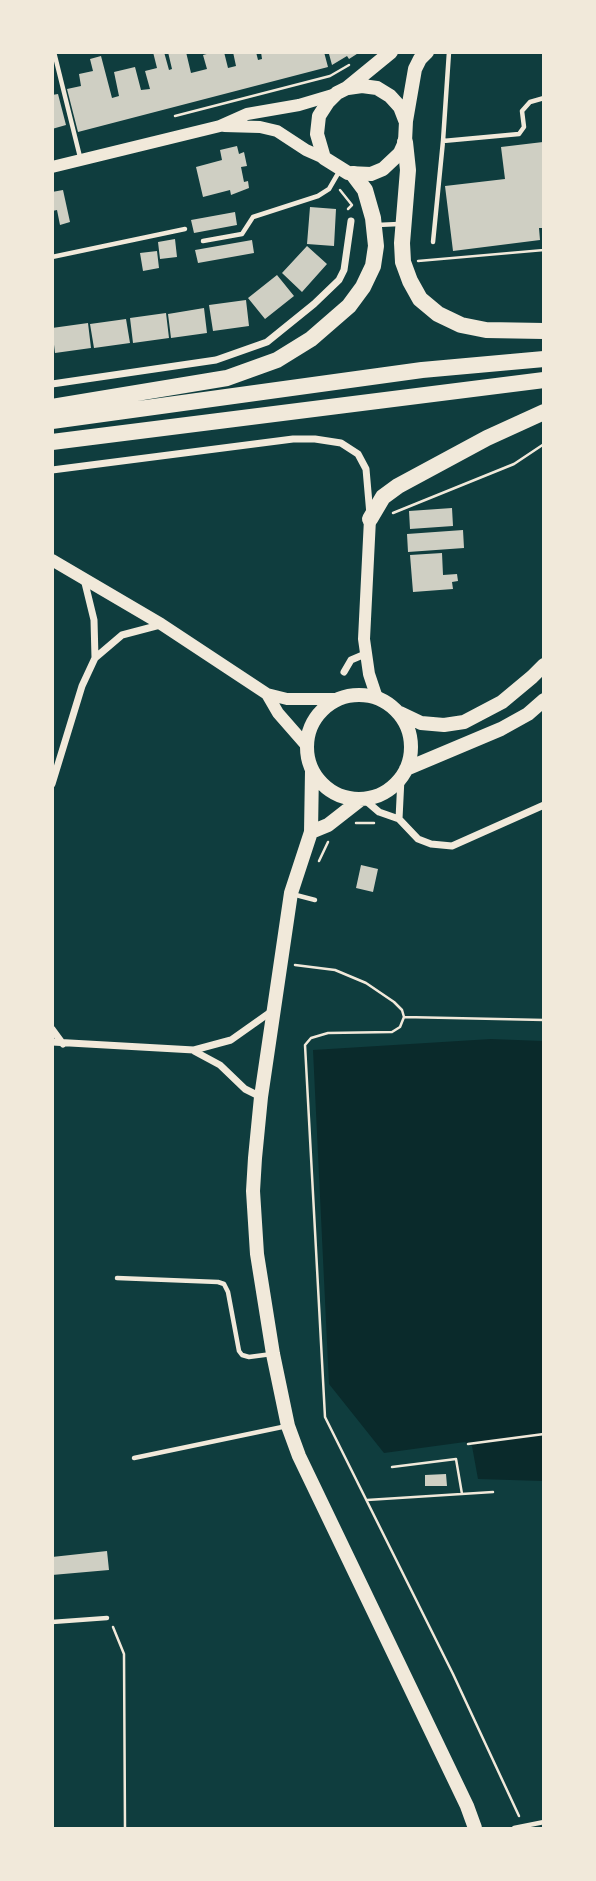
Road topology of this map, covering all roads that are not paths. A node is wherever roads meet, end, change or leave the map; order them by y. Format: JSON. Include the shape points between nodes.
{"nodes":[{"id":1,"x":54,"y":52,"type":"edge"},
{"id":2,"x":427,"y":52,"type":"edge"},
{"id":3,"x":449,"y":52,"type":"edge"},
{"id":4,"x":388,"y":53,"type":"edge"},
{"id":5,"x":342,"y":91,"type":"junction"},
{"id":6,"x":544,"y":98,"type":"edge"},
{"id":7,"x":406,"y":121,"type":"junction"},
{"id":8,"x":220,"y":126,"type":"junction"},
{"id":9,"x":443,"y":141,"type":"junction"},
{"id":10,"x":405,"y":142,"type":"junction"},
{"id":11,"x":324,"y":158,"type":"junction"},
{"id":12,"x":80,"y":159,"type":"junction"},
{"id":13,"x":52,"y":167,"type":"edge"},
{"id":14,"x":347,"y":172,"type":"junction"},
{"id":15,"x":351,"y":221,"type":"dead end"},
{"id":16,"x":404,"y":224,"type":"junction"},
{"id":17,"x":374,"y":225,"type":"junction"},
{"id":18,"x":184,"y":229,"type":"dead end"},
{"id":19,"x":203,"y":241,"type":"dead end"},
{"id":20,"x":433,"y":242,"type":"dead end"},
{"id":21,"x":52,"y":257,"type":"edge"},
{"id":22,"x":544,"y":331,"type":"edge"},
{"id":23,"x":544,"y":359,"type":"edge"},
{"id":24,"x":544,"y":380,"type":"edge"},
{"id":25,"x":52,"y":384,"type":"edge"},
{"id":26,"x":52,"y":407,"type":"edge"},
{"id":27,"x":544,"y":412,"type":"edge"},
{"id":28,"x":52,"y":421,"type":"edge"},
{"id":29,"x":52,"y":442,"type":"edge"},
{"id":30,"x":52,"y":470,"type":"edge"},
{"id":31,"x":370,"y":519,"type":"junction"},
{"id":32,"x":52,"y":560,"type":"edge"},
{"id":33,"x":84,"y":579,"type":"junction"},
{"id":34,"x":161,"y":624,"type":"junction"},
{"id":35,"x":365,"y":654,"type":"junction"},
{"id":36,"x":95,"y":658,"type":"junction"},
{"id":37,"x":544,"y":665,"type":"edge"},
{"id":38,"x":344,"y":672,"type":"dead end"},
{"id":39,"x":267,"y":694,"type":"junction"},
{"id":40,"x":377,"y":698,"type":"junction"},
{"id":41,"x":338,"y":699,"type":"junction"},
{"id":42,"x":544,"y":699,"type":"edge"},
{"id":43,"x":398,"y":713,"type":"junction"},
{"id":44,"x":306,"y":744,"type":"junction"},
{"id":45,"x":312,"y":771,"type":"junction"},
{"id":46,"x":404,"y":774,"type":"junction"},
{"id":47,"x":52,"y":784,"type":"edge"},
{"id":48,"x":363,"y":800,"type":"junction"},
{"id":49,"x":544,"y":805,"type":"edge"},
{"id":50,"x":399,"y":819,"type":"junction"},
{"id":51,"x":312,"y":832,"type":"junction"},
{"id":52,"x":291,"y":893,"type":"junction"},
{"id":53,"x":315,"y":900,"type":"dead end"},
{"id":54,"x":273,"y":1010,"type":"junction"},
{"id":55,"x":52,"y":1029,"type":"edge"},
{"id":56,"x":52,"y":1042,"type":"edge"},
{"id":57,"x":63,"y":1044,"type":"junction"},
{"id":58,"x":194,"y":1050,"type":"junction"},
{"id":59,"x":261,"y":1097,"type":"junction"},
{"id":60,"x":117,"y":1278,"type":"dead end"},
{"id":61,"x":273,"y":1354,"type":"junction"},
{"id":62,"x":288,"y":1426,"type":"junction"},
{"id":63,"x":134,"y":1458,"type":"dead end"},
{"id":64,"x":107,"y":1618,"type":"road end"},
{"id":65,"x":52,"y":1622,"type":"edge"},
{"id":66,"x":544,"y":1822,"type":"edge"},
{"id":67,"x":475,"y":1829,"type":"edge"},
{"id":68,"x":514,"y":1829,"type":"edge"}],
"edges":[{"from":1,"to":12,"type":"lane"},
{"from":2,"to":7,"type":"main road","via":[[415,69]]},
{"from":3,"to":9,"type":"lane"},
{"from":4,"to":5,"type":"main road"},
{"from":5,"to":7,"type":"main road","via":[[369,87],[390,96]]},
{"from":5,"to":8,"type":"street","via":[[247,114]]},
{"from":5,"to":11,"type":"main road","via":[[323,109],[317,127]]},
{"from":6,"to":9,"type":"lane","via":[[530,102],[522,111],[524,127],[519,134]]},
{"from":7,"to":10,"type":"main road"},
{"from":8,"to":11,"type":"street","via":[[268,128]]},
{"from":8,"to":12,"type":"street"},
{"from":9,"to":20,"type":"lane"},
{"from":10,"to":14,"type":"main road","via":[[383,169]]},
{"from":10,"to":16,"type":"highway"},
{"from":11,"to":14,"type":"main road"},
{"from":12,"to":13,"type":"street"},
{"from":14,"to":17,"type":"highway","via":[[367,194]]},
{"from":14,"to":19,"type":"lane","via":[[317,196],[253,217],[242,234]]},
{"from":15,"to":25,"type":"street","via":[[339,281],[267,342],[216,360]]},
{"from":16,"to":17,"type":"lane"},
{"from":16,"to":22,"type":"highway","via":[[403,262],[410,281],[420,299],[438,314],[486,330]]},
{"from":17,"to":26,"type":"highway","via":[[375,257],[363,287],[332,322],[277,360],[198,385]]},
{"from":18,"to":21,"type":"lane"},
{"from":23,"to":28,"type":"highway","via":[[422,370]]},
{"from":24,"to":29,"type":"highway"},
{"from":27,"to":31,"type":"highway","via":[[398,486],[383,497]]},
{"from":30,"to":31,"type":"street","via":[[293,439],[341,443],[358,454],[366,468]]},
{"from":31,"to":35,"type":"street"},
{"from":32,"to":33,"type":"street"},
{"from":33,"to":34,"type":"street"},
{"from":33,"to":36,"type":"street","via":[[94,620]]},
{"from":34,"to":36,"type":"street","via":[[122,635]]},
{"from":34,"to":39,"type":"street"},
{"from":35,"to":38,"type":"street","via":[[351,660]]},
{"from":35,"to":40,"type":"street"},
{"from":36,"to":47,"type":"street"},
{"from":37,"to":43,"type":"main road","via":[[502,702],[464,722],[421,723]]},
{"from":39,"to":41,"type":"street","via":[[287,699]]},
{"from":39,"to":44,"type":"street"},
{"from":40,"to":41,"type":"main road","via":[[352,695]]},
{"from":40,"to":43,"type":"main road"},
{"from":41,"to":44,"type":"main road","via":[[317,715]]},
{"from":42,"to":46,"type":"main road","via":[[501,729]]},
{"from":43,"to":46,"type":"main road","via":[[411,740]]},
{"from":44,"to":45,"type":"main road"},
{"from":45,"to":48,"type":"main road","via":[[332,792]]},
{"from":45,"to":51,"type":"main road"},
{"from":46,"to":48,"type":"main road","via":[[377,797]]},
{"from":46,"to":50,"type":"street"},
{"from":48,"to":50,"type":"street"},
{"from":48,"to":51,"type":"main road"},
{"from":49,"to":50,"type":"street","via":[[452,846],[418,838]]},
{"from":51,"to":52,"type":"main road"},
{"from":52,"to":53,"type":"lane"},
{"from":52,"to":54,"type":"main road"},
{"from":54,"to":58,"type":"street","via":[[231,1040]]},
{"from":54,"to":59,"type":"main road"},
{"from":55,"to":57,"type":"street"},
{"from":56,"to":57,"type":"street"},
{"from":57,"to":58,"type":"street"},
{"from":58,"to":59,"type":"street"},
{"from":59,"to":61,"type":"main road","via":[[253,1191],[257,1254]]},
{"from":60,"to":61,"type":"lane","via":[[224,1284],[239,1351],[242,1355]]},
{"from":61,"to":62,"type":"main road"},
{"from":62,"to":63,"type":"lane"},
{"from":62,"to":67,"type":"main road"},
{"from":64,"to":65,"type":"lane"},
{"from":66,"to":68,"type":"lane"}]}
